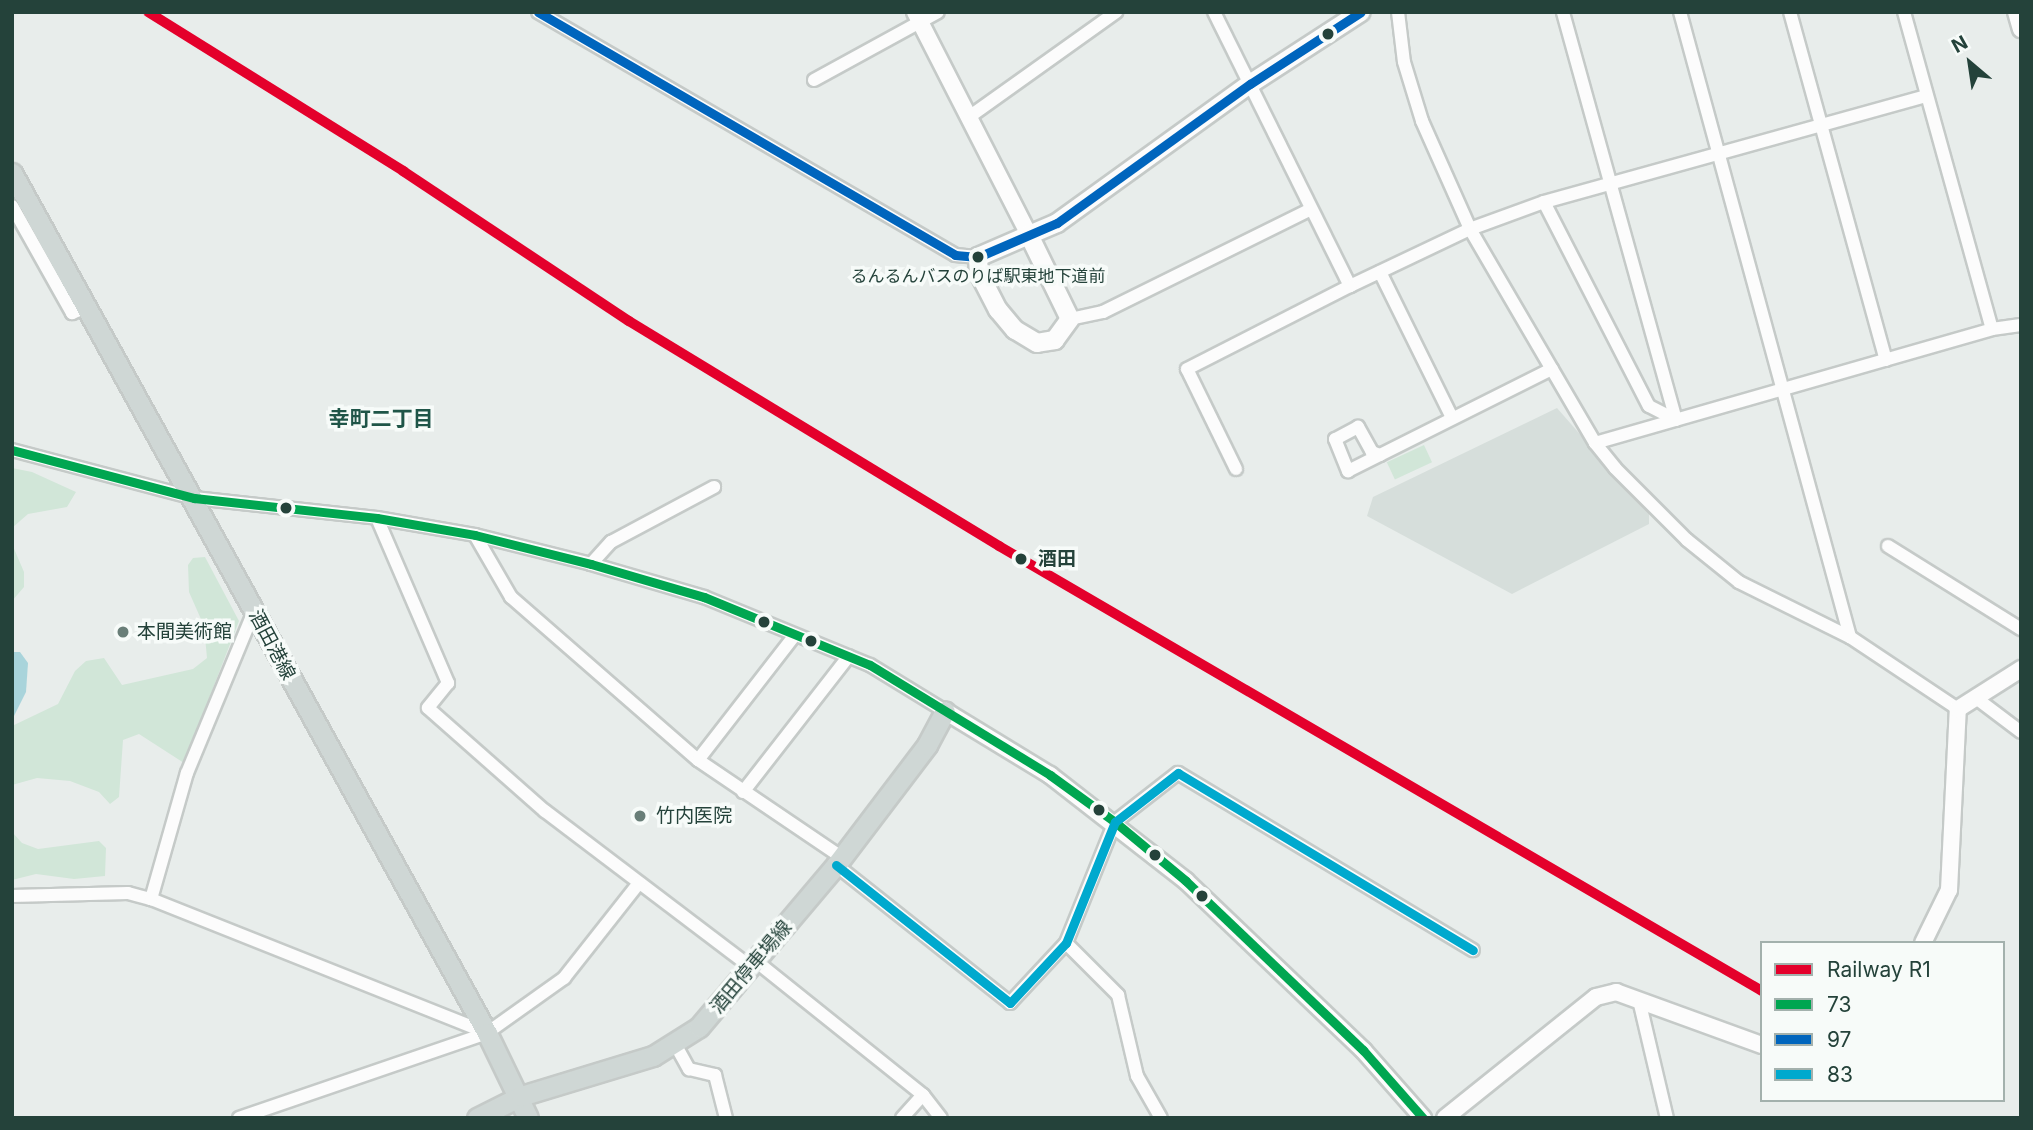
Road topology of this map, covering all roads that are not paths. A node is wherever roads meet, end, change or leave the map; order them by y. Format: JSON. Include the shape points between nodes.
{"nodes":[{"id":1,"x":538,"y":12,"type":"edge"},
{"id":2,"x":938,"y":12,"type":"edge"},
{"id":3,"x":1116,"y":12,"type":"edge"},
{"id":4,"x":1214,"y":12,"type":"edge"},
{"id":5,"x":1361,"y":12,"type":"edge"},
{"id":6,"x":1398,"y":12,"type":"edge"},
{"id":7,"x":1563,"y":12,"type":"edge"},
{"id":8,"x":1680,"y":12,"type":"edge"},
{"id":9,"x":1790,"y":12,"type":"edge"},
{"id":10,"x":1903,"y":12,"type":"edge"},
{"id":11,"x":2016,"y":12,"type":"edge"},
{"id":12,"x":918,"y":18,"type":"edge"},
{"id":13,"x":2021,"y":29,"type":"edge"},
{"id":14,"x":814,"y":80,"type":"dead end"},
{"id":15,"x":1250,"y":84,"type":"junction"},
{"id":16,"x":1927,"y":96,"type":"junction"},
{"id":17,"x":969,"y":117,"type":"junction"},
{"id":18,"x":1822,"y":122,"type":"junction"},
{"id":19,"x":1717,"y":150,"type":"junction"},
{"id":20,"x":12,"y":173,"type":"edge"},
{"id":21,"x":1611,"y":182,"type":"junction"},
{"id":22,"x":1544,"y":202,"type":"junction"},
{"id":23,"x":12,"y":206,"type":"edge"},
{"id":24,"x":1311,"y":209,"type":"junction"},
{"id":25,"x":1470,"y":229,"type":"junction"},
{"id":26,"x":1029,"y":235,"type":"junction"},
{"id":27,"x":978,"y":257,"type":"junction"},
{"id":28,"x":1380,"y":272,"type":"junction"},
{"id":29,"x":1350,"y":286,"type":"junction"},
{"id":30,"x":88,"y":307,"type":"junction"},
{"id":31,"x":1070,"y":319,"type":"junction"},
{"id":32,"x":2021,"y":325,"type":"edge"},
{"id":33,"x":1992,"y":329,"type":"junction"},
{"id":34,"x":1886,"y":360,"type":"junction"},
{"id":35,"x":1552,"y":369,"type":"junction"},
{"id":36,"x":1783,"y":390,"type":"junction"},
{"id":37,"x":1452,"y":418,"type":"junction"},
{"id":38,"x":1675,"y":420,"type":"junction"},
{"id":39,"x":1595,"y":443,"type":"junction"},
{"id":40,"x":12,"y":450,"type":"edge"},
{"id":41,"x":1380,"y":455,"type":"dead end"},
{"id":42,"x":1236,"y":469,"type":"dead end"},
{"id":43,"x":714,"y":487,"type":"dead end"},
{"id":44,"x":194,"y":499,"type":"junction"},
{"id":45,"x":377,"y":518,"type":"junction"},
{"id":46,"x":475,"y":535,"type":"junction"},
{"id":47,"x":1888,"y":546,"type":"dead end"},
{"id":48,"x":591,"y":564,"type":"junction"},
{"id":49,"x":254,"y":611,"type":"junction"},
{"id":50,"x":2021,"y":629,"type":"edge"},
{"id":51,"x":795,"y":635,"type":"junction"},
{"id":52,"x":1850,"y":637,"type":"junction"},
{"id":53,"x":849,"y":656,"type":"junction"},
{"id":54,"x":2021,"y":670,"type":"edge"},
{"id":55,"x":1976,"y":698,"type":"junction"},
{"id":56,"x":1958,"y":709,"type":"junction"},
{"id":57,"x":945,"y":711,"type":"junction"},
{"id":58,"x":2021,"y":732,"type":"edge"},
{"id":59,"x":698,"y":760,"type":"junction"},
{"id":60,"x":743,"y":792,"type":"junction"},
{"id":61,"x":1115,"y":822,"type":"junction"},
{"id":62,"x":839,"y":861,"type":"junction"},
{"id":63,"x":639,"y":883,"type":"junction"},
{"id":64,"x":12,"y":896,"type":"edge"},
{"id":65,"x":151,"y":898,"type":"junction"},
{"id":66,"x":1924,"y":941,"type":"edge"},
{"id":67,"x":1066,"y":943,"type":"junction"},
{"id":68,"x":1473,"y":950,"type":"dead end"},
{"id":69,"x":755,"y":965,"type":"junction"},
{"id":70,"x":1639,"y":1000,"type":"junction"},
{"id":71,"x":487,"y":1032,"type":"junction"},
{"id":72,"x":675,"y":1044,"type":"junction"},
{"id":73,"x":1760,"y":1044,"type":"edge"},
{"id":74,"x":923,"y":1095,"type":"junction"},
{"id":75,"x":521,"y":1097,"type":"junction"},
{"id":76,"x":239,"y":1118,"type":"edge"},
{"id":77,"x":477,"y":1118,"type":"edge"},
{"id":78,"x":528,"y":1118,"type":"edge"},
{"id":79,"x":726,"y":1118,"type":"edge"},
{"id":80,"x":902,"y":1118,"type":"edge"},
{"id":81,"x":941,"y":1118,"type":"edge"},
{"id":82,"x":1161,"y":1118,"type":"edge"},
{"id":83,"x":1423,"y":1118,"type":"edge"},
{"id":84,"x":1445,"y":1118,"type":"edge"},
{"id":85,"x":1667,"y":1118,"type":"edge"}],
"edges":[{"from":1,"to":27,"type":"street","via":[[955,255]]},
{"from":2,"to":12,"type":"street"},
{"from":3,"to":17,"type":"street"},
{"from":4,"to":15,"type":"street"},
{"from":5,"to":15,"type":"main road"},
{"from":6,"to":25,"type":"street","via":[[1404,62],[1422,121]]},
{"from":7,"to":21,"type":"street"},
{"from":8,"to":19,"type":"street"},
{"from":9,"to":18,"type":"street"},
{"from":10,"to":16,"type":"street"},
{"from":11,"to":13,"type":"street"},
{"from":12,"to":14,"type":"street"},
{"from":12,"to":17,"type":"street"},
{"from":15,"to":24,"type":"street"},
{"from":15,"to":26,"type":"main road","via":[[1057,223]]},
{"from":16,"to":18,"type":"street"},
{"from":16,"to":33,"type":"street"},
{"from":17,"to":26,"type":"street"},
{"from":18,"to":19,"type":"street"},
{"from":18,"to":34,"type":"street"},
{"from":19,"to":21,"type":"street"},
{"from":19,"to":36,"type":"street"},
{"from":20,"to":30,"type":"main road","name":"酒田港線"},
{"from":21,"to":22,"type":"street"},
{"from":21,"to":38,"type":"street"},
{"from":22,"to":25,"type":"street"},
{"from":22,"to":38,"type":"street","via":[[1649,406]]},
{"from":23,"to":30,"type":"street","via":[[72,313]]},
{"from":24,"to":29,"type":"street"},
{"from":24,"to":31,"type":"street","via":[[1102,312]]},
{"from":25,"to":28,"type":"street"},
{"from":25,"to":35,"type":"street"},
{"from":26,"to":27,"type":"main road"},
{"from":26,"to":31,"type":"main road"},
{"from":27,"to":31,"type":"main road","via":[[979,273],[998,310],[1015,330],[1037,343],[1055,340]]},
{"from":28,"to":29,"type":"street"},
{"from":28,"to":37,"type":"street"},
{"from":29,"to":42,"type":"street","via":[[1187,369]]},
{"from":30,"to":44,"type":"main road","name":"酒田港線"},
{"from":32,"to":33,"type":"street"},
{"from":33,"to":34,"type":"street"},
{"from":34,"to":36,"type":"street"},
{"from":35,"to":37,"type":"street"},
{"from":35,"to":39,"type":"street"},
{"from":36,"to":38,"type":"street"},
{"from":36,"to":52,"type":"street"},
{"from":37,"to":41,"type":"street"},
{"from":38,"to":39,"type":"street"},
{"from":39,"to":52,"type":"street","via":[[1687,540],[1739,582]]},
{"from":40,"to":44,"type":"street"},
{"from":43,"to":48,"type":"street","via":[[611,542]]},
{"from":44,"to":45,"type":"street"},
{"from":44,"to":49,"type":"main road","name":"酒田港線"},
{"from":45,"to":46,"type":"street"},
{"from":45,"to":63,"type":"street","via":[[448,683],[428,708],[545,811]]},
{"from":46,"to":48,"type":"street"},
{"from":46,"to":59,"type":"street","via":[[511,597]]},
{"from":47,"to":50,"type":"street"},
{"from":48,"to":51,"type":"street","via":[[704,597]]},
{"from":49,"to":65,"type":"street","via":[[187,773]]},
{"from":49,"to":71,"type":"main road","name":"酒田港線"},
{"from":51,"to":53,"type":"street"},
{"from":51,"to":59,"type":"street"},
{"from":52,"to":56,"type":"street"},
{"from":53,"to":57,"type":"street"},
{"from":53,"to":60,"type":"street"},
{"from":54,"to":55,"type":"street"},
{"from":55,"to":56,"type":"street"},
{"from":55,"to":58,"type":"street"},
{"from":56,"to":66,"type":"street","via":[[1951,875],[1945,903]]},
{"from":57,"to":61,"type":"street","via":[[1050,775]]},
{"from":57,"to":62,"type":"main road","name":"酒田停車場線","via":[[927,745]]},
{"from":59,"to":60,"type":"street"},
{"from":60,"to":62,"type":"street"},
{"from":61,"to":67,"type":"street"},
{"from":61,"to":68,"type":"street","via":[[1178,773]]},
{"from":61,"to":83,"type":"street","via":[[1186,881],[1363,1050]]},
{"from":62,"to":67,"type":"street","via":[[1010,1003]]},
{"from":62,"to":69,"type":"main road","name":"酒田停車場線"},
{"from":63,"to":69,"type":"street"},
{"from":63,"to":71,"type":"street","via":[[564,978]]},
{"from":64,"to":65,"type":"street","via":[[128,893]]},
{"from":65,"to":71,"type":"street"},
{"from":67,"to":82,"type":"street","via":[[1118,995],[1137,1076]]},
{"from":69,"to":72,"type":"main road","name":"酒田停車場線","via":[[699,1027]]},
{"from":69,"to":74,"type":"street"},
{"from":70,"to":73,"type":"street"},
{"from":70,"to":84,"type":"street","via":[[1616,992],[1596,997]]},
{"from":70,"to":85,"type":"street"},
{"from":71,"to":75,"type":"main road","name":"酒田港線"},
{"from":71,"to":76,"type":"street"},
{"from":72,"to":75,"type":"main road","name":"酒田停車場線","via":[[653,1056]]},
{"from":72,"to":79,"type":"street","via":[[689,1069],[715,1075]]},
{"from":74,"to":80,"type":"street"},
{"from":74,"to":81,"type":"street"},
{"from":75,"to":77,"type":"main road","name":"酒田停車場線"},
{"from":75,"to":78,"type":"main road","name":"酒田港線"}]}
